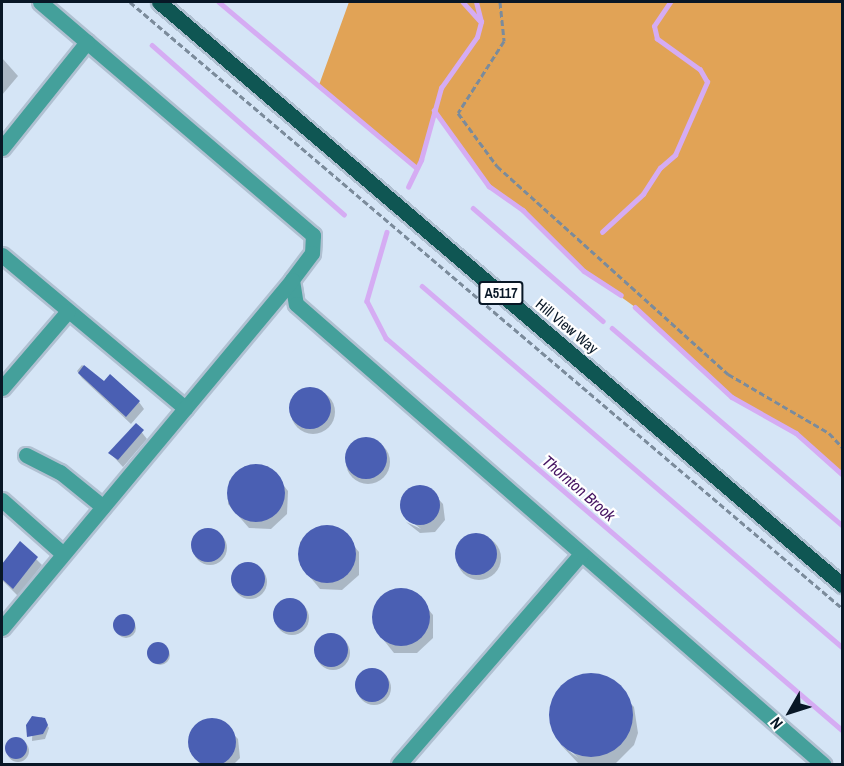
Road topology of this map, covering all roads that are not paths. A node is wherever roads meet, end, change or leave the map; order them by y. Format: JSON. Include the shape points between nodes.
{"nodes":[{"id":1,"x":40,"y":2,"type":"edge"},
{"id":2,"x":159,"y":2,"type":"edge"},
{"id":3,"x":87,"y":42,"type":"junction"},
{"id":4,"x":2,"y":148,"type":"edge"},
{"id":5,"x":2,"y":255,"type":"edge"},
{"id":6,"x":292,"y":280,"type":"junction"},
{"id":7,"x":68,"y":311,"type":"junction"},
{"id":8,"x":2,"y":388,"type":"edge"},
{"id":9,"x":185,"y":408,"type":"junction"},
{"id":10,"x":26,"y":455,"type":"dead end"},
{"id":11,"x":2,"y":500,"type":"edge"},
{"id":12,"x":103,"y":507,"type":"junction"},
{"id":13,"x":63,"y":554,"type":"junction"},
{"id":14,"x":581,"y":554,"type":"junction"},
{"id":15,"x":843,"y":585,"type":"edge"},
{"id":16,"x":2,"y":628,"type":"edge"},
{"id":17,"x":399,"y":765,"type":"edge"},
{"id":18,"x":823,"y":765,"type":"edge"}],
"edges":[{"from":1,"to":3,"type":"lane"},
{"from":2,"to":15,"type":"main road","name":"Hill View Way","number":"A5117"},
{"from":3,"to":4,"type":"lane"},
{"from":3,"to":6,"type":"lane","via":[[313,235],[312,253]]},
{"from":5,"to":7,"type":"lane"},
{"from":6,"to":9,"type":"lane"},
{"from":6,"to":14,"type":"lane","via":[[296,304]]},
{"from":7,"to":8,"type":"lane"},
{"from":7,"to":9,"type":"lane"},
{"from":9,"to":12,"type":"lane"},
{"from":10,"to":12,"type":"lane","via":[[60,472]]},
{"from":11,"to":13,"type":"lane"},
{"from":12,"to":13,"type":"lane"},
{"from":13,"to":16,"type":"lane"},
{"from":14,"to":17,"type":"lane"},
{"from":14,"to":18,"type":"lane"}]}
